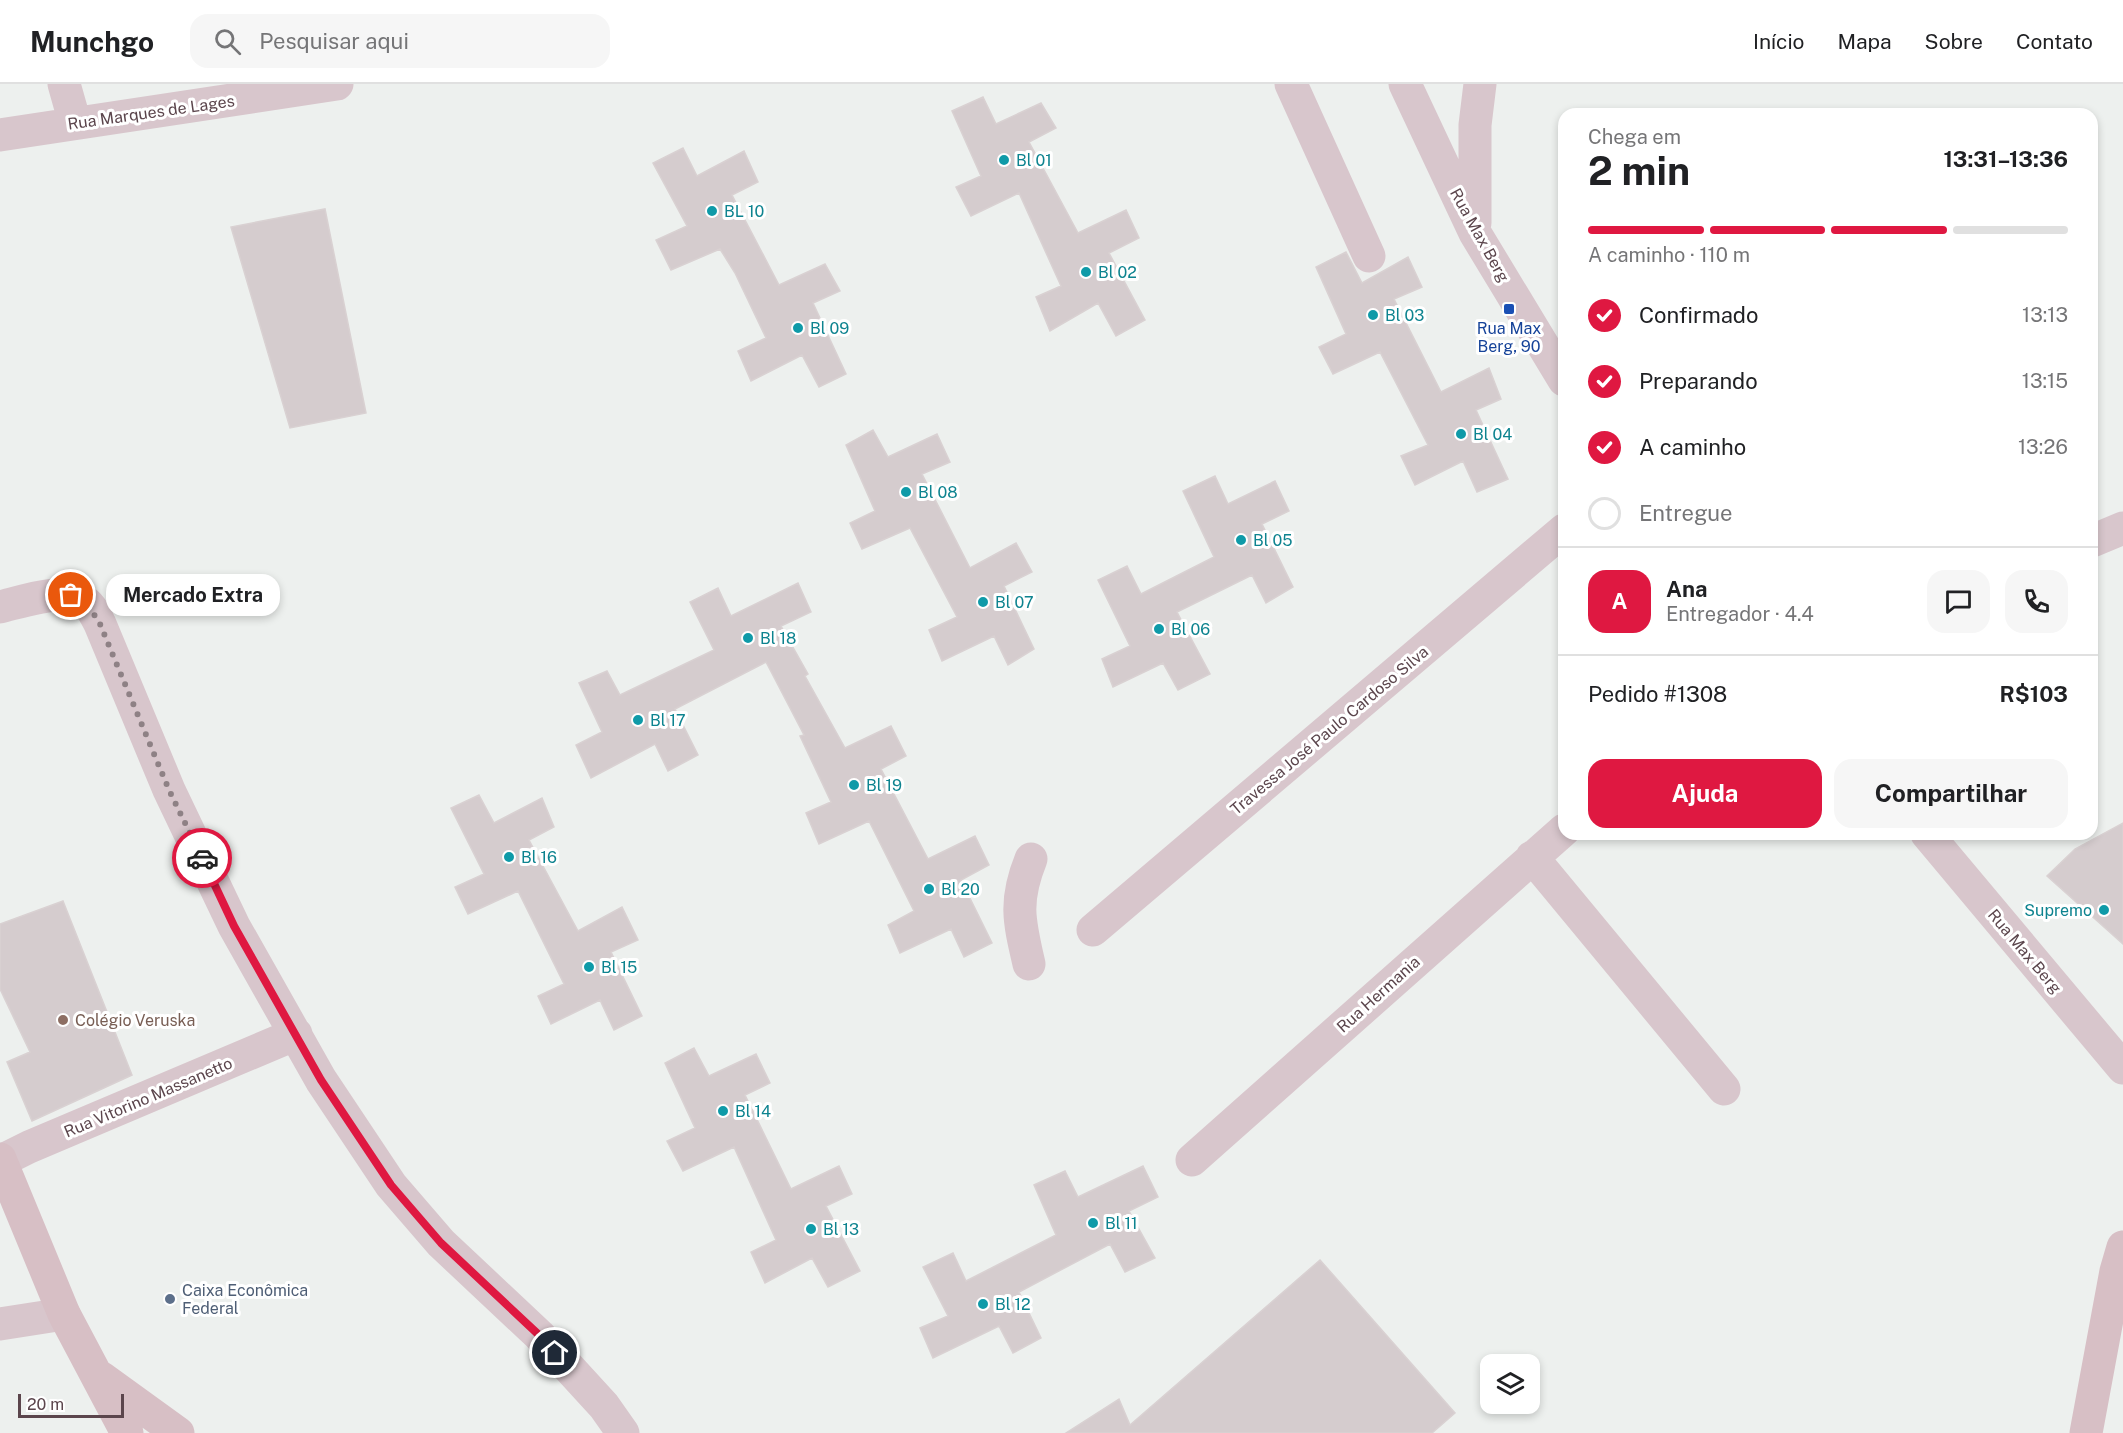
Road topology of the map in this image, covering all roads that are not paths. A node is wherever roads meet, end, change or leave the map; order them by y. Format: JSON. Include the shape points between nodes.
{"nodes":[{"id":1,"x":64,"y":84,"type":"edge"},
{"id":2,"x":337,"y":84,"type":"edge"},
{"id":3,"x":1291,"y":84,"type":"edge"},
{"id":4,"x":1405,"y":84,"type":"edge"},
{"id":5,"x":1480,"y":84,"type":"edge"},
{"id":6,"x":202,"y":94,"type":"edge"},
{"id":7,"x":75,"y":123,"type":"junction"},
{"id":8,"x":0,"y":135,"type":"edge"},
{"id":9,"x":1475,"y":233,"type":"junction"},
{"id":10,"x":1369,"y":256,"type":"dead end"},
{"id":11,"x":1558,"y":370,"type":"edge"},
{"id":12,"x":2123,"y":528,"type":"edge"},
{"id":13,"x":1558,"y":535,"type":"edge"},
{"id":14,"x":2098,"y":538,"type":"edge"},
{"id":15,"x":0,"y":607,"type":"edge"},
{"id":16,"x":1558,"y":835,"type":"edge"},
{"id":17,"x":1932,"y":840,"type":"edge"},
{"id":18,"x":1532,"y":857,"type":"junction"},
{"id":19,"x":1031,"y":859,"type":"dead end"},
{"id":20,"x":1093,"y":930,"type":"dead end"},
{"id":21,"x":1029,"y":964,"type":"dead end"},
{"id":22,"x":296,"y":1034,"type":"junction"},
{"id":23,"x":2123,"y":1068,"type":"edge"},
{"id":24,"x":1725,"y":1089,"type":"dead end"},
{"id":25,"x":0,"y":1160,"type":"edge"},
{"id":26,"x":1192,"y":1160,"type":"dead end"},
{"id":27,"x":2121,"y":1266,"type":"edge"},
{"id":28,"x":64,"y":1314,"type":"junction"},
{"id":29,"x":0,"y":1324,"type":"edge"},
{"id":30,"x":94,"y":1372,"type":"junction"},
{"id":31,"x":127,"y":1433,"type":"edge"},
{"id":32,"x":178,"y":1433,"type":"edge"},
{"id":33,"x":623,"y":1433,"type":"edge"},
{"id":34,"x":2086,"y":1433,"type":"edge"}],
"edges":[{"from":1,"to":7,"type":"street"},
{"from":2,"to":6,"type":"street","name":"Rua Marques de Lages"},
{"from":3,"to":10,"type":"street"},
{"from":4,"to":9,"type":"street","name":"Rua Max Berg"},
{"from":5,"to":9,"type":"street","via":[[1475,125]]},
{"from":6,"to":7,"type":"street","name":"Rua Marques de Lages"},
{"from":7,"to":8,"type":"street","name":"Rua Marques de Lages"},
{"from":9,"to":11,"type":"street","name":"Rua Max Berg"},
{"from":12,"to":14,"type":"street"},
{"from":13,"to":20,"type":"street","name":"Travessa José Paulo Cardoso Silva"},
{"from":15,"to":22,"type":"street","via":[[71,595],[86,602],[92,610],[169,790],[234,926]]},
{"from":16,"to":18,"type":"street","name":"Rua Hermania"},
{"from":17,"to":23,"type":"street","name":"Rua Max Berg"},
{"from":18,"to":24,"type":"street"},
{"from":18,"to":26,"type":"street","name":"Rua Hermania"},
{"from":19,"to":21,"type":"street","via":[[1018,906]]},
{"from":22,"to":25,"type":"street","name":"Rua Vitorino Massanetto"},
{"from":22,"to":33,"type":"street","via":[[321,1080],[391,1185],[441,1243],[539,1335],[604,1406]]},
{"from":25,"to":28,"type":"main road"},
{"from":27,"to":34,"type":"main road"},
{"from":28,"to":29,"type":"street"},
{"from":28,"to":30,"type":"main road"},
{"from":30,"to":31,"type":"main road"},
{"from":30,"to":32,"type":"main road"}]}
